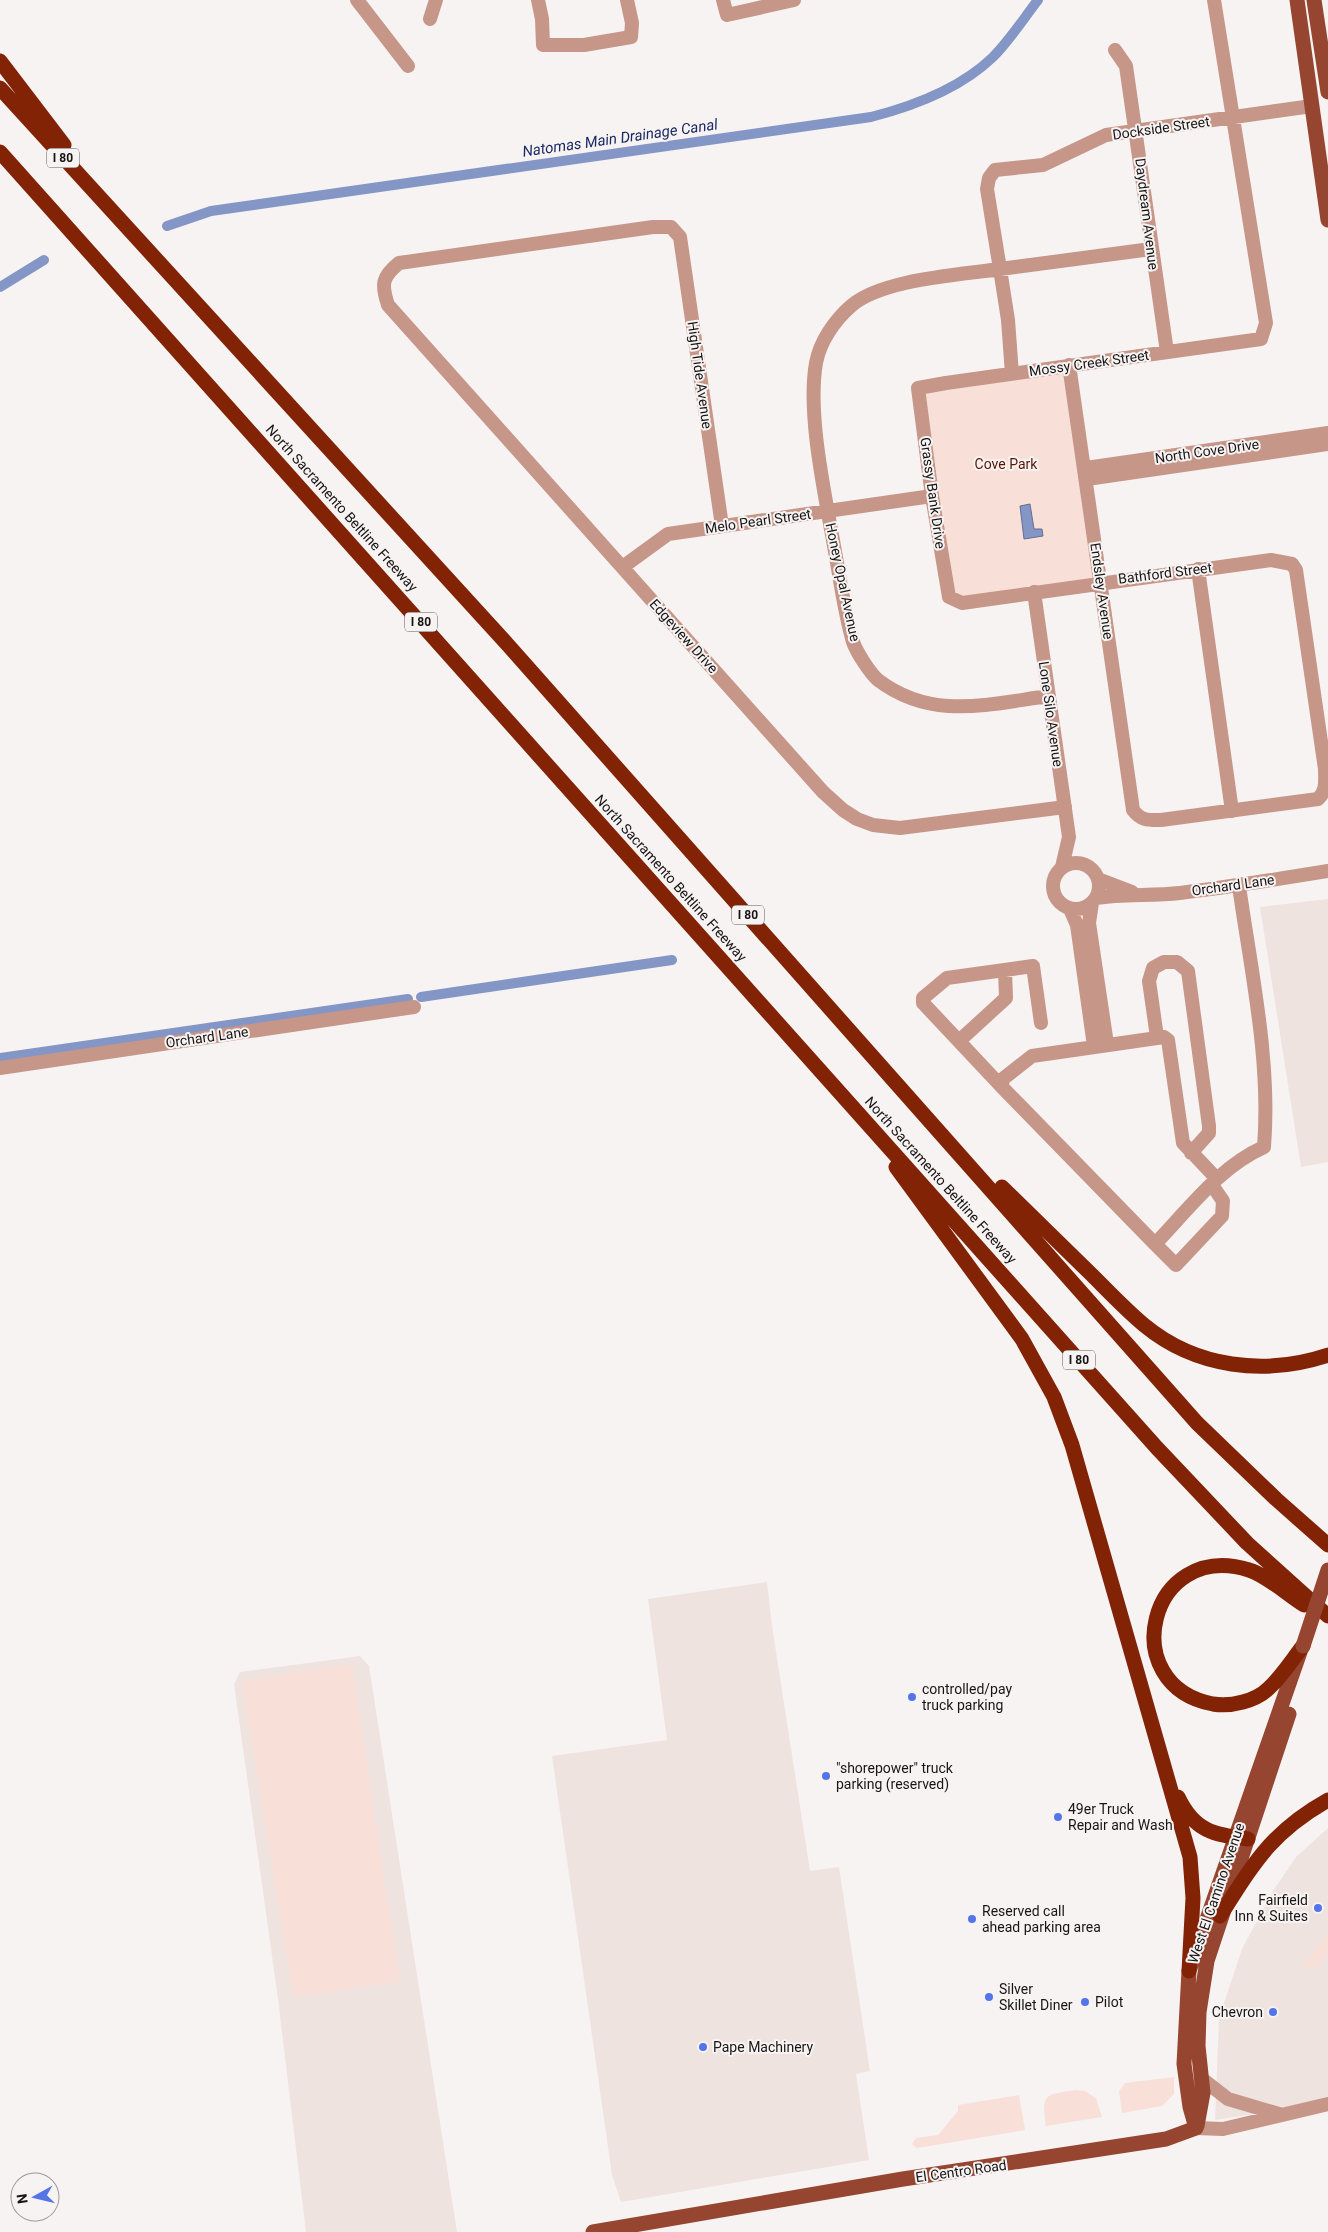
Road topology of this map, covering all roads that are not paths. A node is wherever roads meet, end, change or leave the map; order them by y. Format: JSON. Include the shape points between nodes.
{"nodes":[{"id":1,"x":357,"y":0,"type":"edge"},
{"id":2,"x":436,"y":0,"type":"edge"},
{"id":3,"x":538,"y":0,"type":"edge"},
{"id":4,"x":627,"y":0,"type":"edge"},
{"id":5,"x":724,"y":0,"type":"edge"},
{"id":6,"x":794,"y":0,"type":"edge"},
{"id":7,"x":1214,"y":0,"type":"edge"},
{"id":8,"x":1296,"y":0,"type":"edge"},
{"id":9,"x":1314,"y":0,"type":"edge"},
{"id":10,"x":430,"y":20,"type":"dead end"},
{"id":11,"x":1115,"y":50,"type":"dead end"},
{"id":12,"x":0,"y":61,"type":"edge"},
{"id":13,"x":408,"y":66,"type":"dead end"},
{"id":14,"x":0,"y":88,"type":"edge"},
{"id":15,"x":1328,"y":92,"type":"edge"},
{"id":16,"x":1312,"y":106,"type":"junction"},
{"id":17,"x":1233,"y":118,"type":"junction"},
{"id":18,"x":1136,"y":131,"type":"junction"},
{"id":19,"x":0,"y":152,"type":"edge"},
{"id":20,"x":1328,"y":220,"type":"edge"},
{"id":21,"x":127,"y":228,"type":"junction"},
{"id":22,"x":671,"y":228,"type":"joint"},
{"id":23,"x":1151,"y":249,"type":"junction"},
{"id":24,"x":1000,"y":269,"type":"junction"},
{"id":25,"x":1167,"y":352,"type":"junction"},
{"id":26,"x":1070,"y":366,"type":"junction"},
{"id":27,"x":1012,"y":374,"type":"junction"},
{"id":28,"x":918,"y":388,"type":"joint"},
{"id":29,"x":1328,"y":433,"type":"edge"},
{"id":30,"x":1328,"y":444,"type":"edge"},
{"id":31,"x":1086,"y":474,"type":"junction"},
{"id":32,"x":932,"y":496,"type":"junction"},
{"id":33,"x":828,"y":510,"type":"junction"},
{"id":34,"x":722,"y":526,"type":"junction"},
{"id":35,"x":624,"y":566,"type":"junction"},
{"id":36,"x":1198,"y":569,"type":"junction"},
{"id":37,"x":1100,"y":582,"type":"junction"},
{"id":38,"x":1034,"y":592,"type":"junction"},
{"id":39,"x":949,"y":597,"type":"joint"},
{"id":40,"x":1048,"y":696,"type":"junction"},
{"id":41,"x":1065,"y":807,"type":"junction"},
{"id":42,"x":1232,"y":811,"type":"junction"},
{"id":43,"x":1069,"y":837,"type":"junction"},
{"id":44,"x":1084,"y":864,"type":"junction"},
{"id":45,"x":1062,"y":866,"type":"junction"},
{"id":46,"x":1328,"y":870,"type":"edge"},
{"id":47,"x":1098,"y":880,"type":"junction"},
{"id":48,"x":1239,"y":886,"type":"junction"},
{"id":49,"x":1138,"y":894,"type":"junction"},
{"id":50,"x":1094,"y":901,"type":"junction"},
{"id":51,"x":1070,"y":909,"type":"junction"},
{"id":52,"x":1004,"y":970,"type":"junction"},
{"id":53,"x":414,"y":1007,"type":"dead end"},
{"id":54,"x":1041,"y":1023,"type":"dead end"},
{"id":55,"x":1157,"y":1037,"type":"junction"},
{"id":56,"x":959,"y":1041,"type":"junction"},
{"id":57,"x":1100,"y":1045,"type":"junction"},
{"id":58,"x":0,"y":1068,"type":"edge"},
{"id":59,"x":1001,"y":1086,"type":"junction"},
{"id":60,"x":905,"y":1092,"type":"junction"},
{"id":61,"x":842,"y":1094,"type":"junction"},
{"id":62,"x":1191,"y":1153,"type":"junction"},
{"id":63,"x":1214,"y":1182,"type":"junction"},
{"id":64,"x":1155,"y":1244,"type":"junction"},
{"id":65,"x":1328,"y":1355,"type":"edge"},
{"id":66,"x":1328,"y":1545,"type":"edge"},
{"id":67,"x":1328,"y":1570,"type":"edge"},
{"id":68,"x":1328,"y":1598,"type":"edge"},
{"id":69,"x":1328,"y":1616,"type":"edge"},
{"id":70,"x":1328,"y":1620,"type":"edge"},
{"id":71,"x":1306,"y":1647,"type":"junction"},
{"id":72,"x":1157,"y":1737,"type":"junction"},
{"id":73,"x":1328,"y":1800,"type":"edge"},
{"id":74,"x":1241,"y":1838,"type":"junction"},
{"id":75,"x":1220,"y":1916,"type":"junction"},
{"id":76,"x":1189,"y":1970,"type":"junction"},
{"id":77,"x":1201,"y":2078,"type":"junction"},
{"id":78,"x":1328,"y":2104,"type":"edge"},
{"id":79,"x":1279,"y":2114,"type":"junction"},
{"id":80,"x":1196,"y":2128,"type":"junction"},
{"id":81,"x":618,"y":2230,"type":"edge"},
{"id":82,"x":593,"y":2232,"type":"edge"}],
"edges":[{"from":1,"to":13,"type":"street"},
{"from":2,"to":10,"type":"street"},
{"from":3,"to":4,"type":"street","via":[[543,45],[565,46],[632,37]]},
{"from":5,"to":6,"type":"street","via":[[727,15]]},
{"from":7,"to":17,"type":"street"},
{"from":8,"to":16,"type":"main road"},
{"from":9,"to":15,"type":"main road"},
{"from":11,"to":18,"type":"street","name":"Daydream Avenue","via":[[1126,66]]},
{"from":12,"to":21,"type":"highway"},
{"from":14,"to":21,"type":"highway","name":"North Sacramento Beltline Freeway","number":"I 80"},
{"from":16,"to":17,"type":"street","name":"Dockside Street"},
{"from":16,"to":20,"type":"main road"},
{"from":17,"to":18,"type":"street","name":"Dockside Street"},
{"from":17,"to":25,"type":"street","name":"Mossy Creek Street","via":[[1266,324],[1262,339]]},
{"from":18,"to":23,"type":"street","name":"Daydream Avenue"},
{"from":18,"to":24,"type":"street","name":"Dockside Street","via":[[1106,135],[1043,165],[995,170],[987,188]]},
{"from":19,"to":61,"type":"highway","name":"North Sacramento Beltline Freeway","number":"I 80"},
{"from":21,"to":60,"type":"highway","name":"North Sacramento Beltline Freeway","number":"I 80","via":[[508,645]]},
{"from":22,"to":34,"type":"street","name":"High Tide Avenue","via":[[680,237]]},
{"from":22,"to":35,"type":"street","name":"Edgeview Drive","via":[[653,227],[400,263],[388,272],[382,288],[388,305]]},
{"from":23,"to":24,"type":"street","name":"Honey Opal Avenue"},
{"from":23,"to":25,"type":"street","name":"Daydream Avenue"},
{"from":24,"to":27,"type":"street"},
{"from":24,"to":33,"type":"street","name":"Honey Opal Avenue","via":[[884,289],[852,305],[828,332],[816,362],[813,406]]},
{"from":25,"to":26,"type":"street","name":"Mossy Creek Street"},
{"from":26,"to":27,"type":"street","name":"Mossy Creek Street"},
{"from":26,"to":31,"type":"street","name":"Endsley Avenue"},
{"from":27,"to":28,"type":"street","name":"Mossy Creek Street"},
{"from":28,"to":32,"type":"street","name":"Grassy Bank Drive"},
{"from":29,"to":31,"type":"street","name":"North Cove Drive"},
{"from":30,"to":31,"type":"street","name":"North Cove Drive"},
{"from":31,"to":37,"type":"street","name":"Endsley Avenue"},
{"from":32,"to":33,"type":"street","name":"Melo Pearl Street"},
{"from":32,"to":39,"type":"street","name":"Grassy Bank Drive"},
{"from":33,"to":34,"type":"street","name":"Melo Pearl Street"},
{"from":33,"to":40,"type":"street","name":"Honey Opal Avenue","via":[[854,645],[877,679],[909,699],[957,708]]},
{"from":34,"to":35,"type":"street","name":"Melo Pearl Street","via":[[668,534]]},
{"from":35,"to":41,"type":"street","name":"Edgeview Drive","via":[[669,622],[812,780],[857,819],[873,825],[900,828]]},
{"from":36,"to":37,"type":"street","name":"Bathford Street"},
{"from":36,"to":42,"type":"street"},
{"from":36,"to":42,"type":"street","name":"Bathford Street","via":[[1270,560],[1292,564],[1296,570],[1325,769],[1326,786],[1318,799]]},
{"from":37,"to":38,"type":"street","name":"Bathford Street"},
{"from":37,"to":42,"type":"street","name":"Endsley Avenue","via":[[1133,810],[1146,820]]},
{"from":38,"to":39,"type":"street","name":"Bathford Street","via":[[962,603]]},
{"from":38,"to":40,"type":"street","name":"Lone Silo Avenue"},
{"from":40,"to":41,"type":"street","name":"Lone Silo Avenue"},
{"from":41,"to":43,"type":"street","name":"Lone Silo Avenue"},
{"from":43,"to":44,"type":"street","name":"Lone Silo Avenue"},
{"from":43,"to":45,"type":"street","name":"Lone Silo Avenue"},
{"from":44,"to":45,"type":"street","via":[[1077,862]]},
{"from":44,"to":47,"type":"street","via":[[1091,868]]},
{"from":45,"to":51,"type":"street","via":[[1052,886],[1058,901]]},
{"from":46,"to":48,"type":"street","name":"Orchard Lane"},
{"from":47,"to":49,"type":"street","name":"Orchard Lane"},
{"from":47,"to":50,"type":"street","via":[[1099,889]]},
{"from":48,"to":49,"type":"street","name":"Orchard Lane"},
{"from":48,"to":63,"type":"street","via":[[1267,1111],[1264,1147],[1240,1159]]},
{"from":49,"to":50,"type":"street","name":"Orchard Lane"},
{"from":50,"to":51,"type":"street","via":[[1078,909]]},
{"from":50,"to":57,"type":"street","via":[[1089,923]]},
{"from":51,"to":57,"type":"street","via":[[1077,925]]},
{"from":52,"to":54,"type":"street","via":[[1033,966]]},
{"from":52,"to":56,"type":"street","via":[[1006,998]]},
{"from":52,"to":56,"type":"street","via":[[947,978],[923,998],[922,1003]]},
{"from":53,"to":58,"type":"street","name":"Orchard Lane"},
{"from":55,"to":57,"type":"street"},
{"from":55,"to":62,"type":"street","via":[[1168,1040],[1183,1143]]},
{"from":55,"to":62,"type":"street","via":[[1149,981],[1153,968],[1164,962],[1178,962],[1188,972],[1209,1126],[1209,1133]]},
{"from":56,"to":59,"type":"street"},
{"from":57,"to":59,"type":"street","via":[[1032,1056],[1004,1078]]},
{"from":59,"to":64,"type":"street"},
{"from":60,"to":65,"type":"highway","via":[[1133,1316],[1163,1339],[1206,1358],[1245,1366],[1284,1366]]},
{"from":60,"to":66,"type":"highway","name":"North Sacramento Beltline Freeway","number":"I 80","via":[[1198,1423],[1276,1500]]},
{"from":61,"to":69,"type":"highway","name":"North Sacramento Beltline Freeway","number":"I 80","via":[[1203,1498]]},
{"from":61,"to":72,"type":"highway","via":[[1022,1339],[1054,1396],[1072,1445]]},
{"from":62,"to":63,"type":"street"},
{"from":63,"to":64,"type":"street"},
{"from":63,"to":64,"type":"street","via":[[1223,1201],[1222,1216],[1176,1265]]},
{"from":67,"to":71,"type":"main road","name":"West El Camino Avenue","bridge":true},
{"from":68,"to":71,"type":"main road","name":"West El Camino Avenue"},
{"from":70,"to":71,"type":"highway","via":[[1251,1570],[1227,1565],[1202,1568],[1180,1579],[1164,1598],[1154,1621],[1153,1646],[1161,1669],[1177,1688],[1198,1701],[1222,1706],[1247,1701],[1269,1689]]},
{"from":71,"to":74,"type":"main road","name":"West El Camino Avenue"},
{"from":72,"to":74,"type":"highway","via":[[1186,1811],[1201,1828],[1220,1836]]},
{"from":72,"to":76,"type":"highway","via":[[1190,1857]]},
{"from":73,"to":75,"type":"highway","via":[[1272,1841]]},
{"from":74,"to":75,"type":"main road","name":"West El Camino Avenue"},
{"from":74,"to":76,"type":"main road","name":"West El Camino Avenue"},
{"from":75,"to":77,"type":"main road","name":"West El Camino Avenue","via":[[1207,1960],[1199,2012]]},
{"from":76,"to":80,"type":"main road","name":"West El Camino Avenue","via":[[1184,2064]]},
{"from":77,"to":79,"type":"street","via":[[1228,2099]]},
{"from":77,"to":80,"type":"main road","name":"West El Camino Avenue","via":[[1203,2093]]},
{"from":78,"to":79,"type":"street","name":"El Centro Road"},
{"from":79,"to":80,"type":"street","name":"El Centro Road","via":[[1223,2128]]},
{"from":80,"to":81,"type":"main road","name":"El Centro Road","via":[[1166,2139],[903,2179]]},
{"from":81,"to":82,"type":"main road","name":"El Centro Road"}]}
